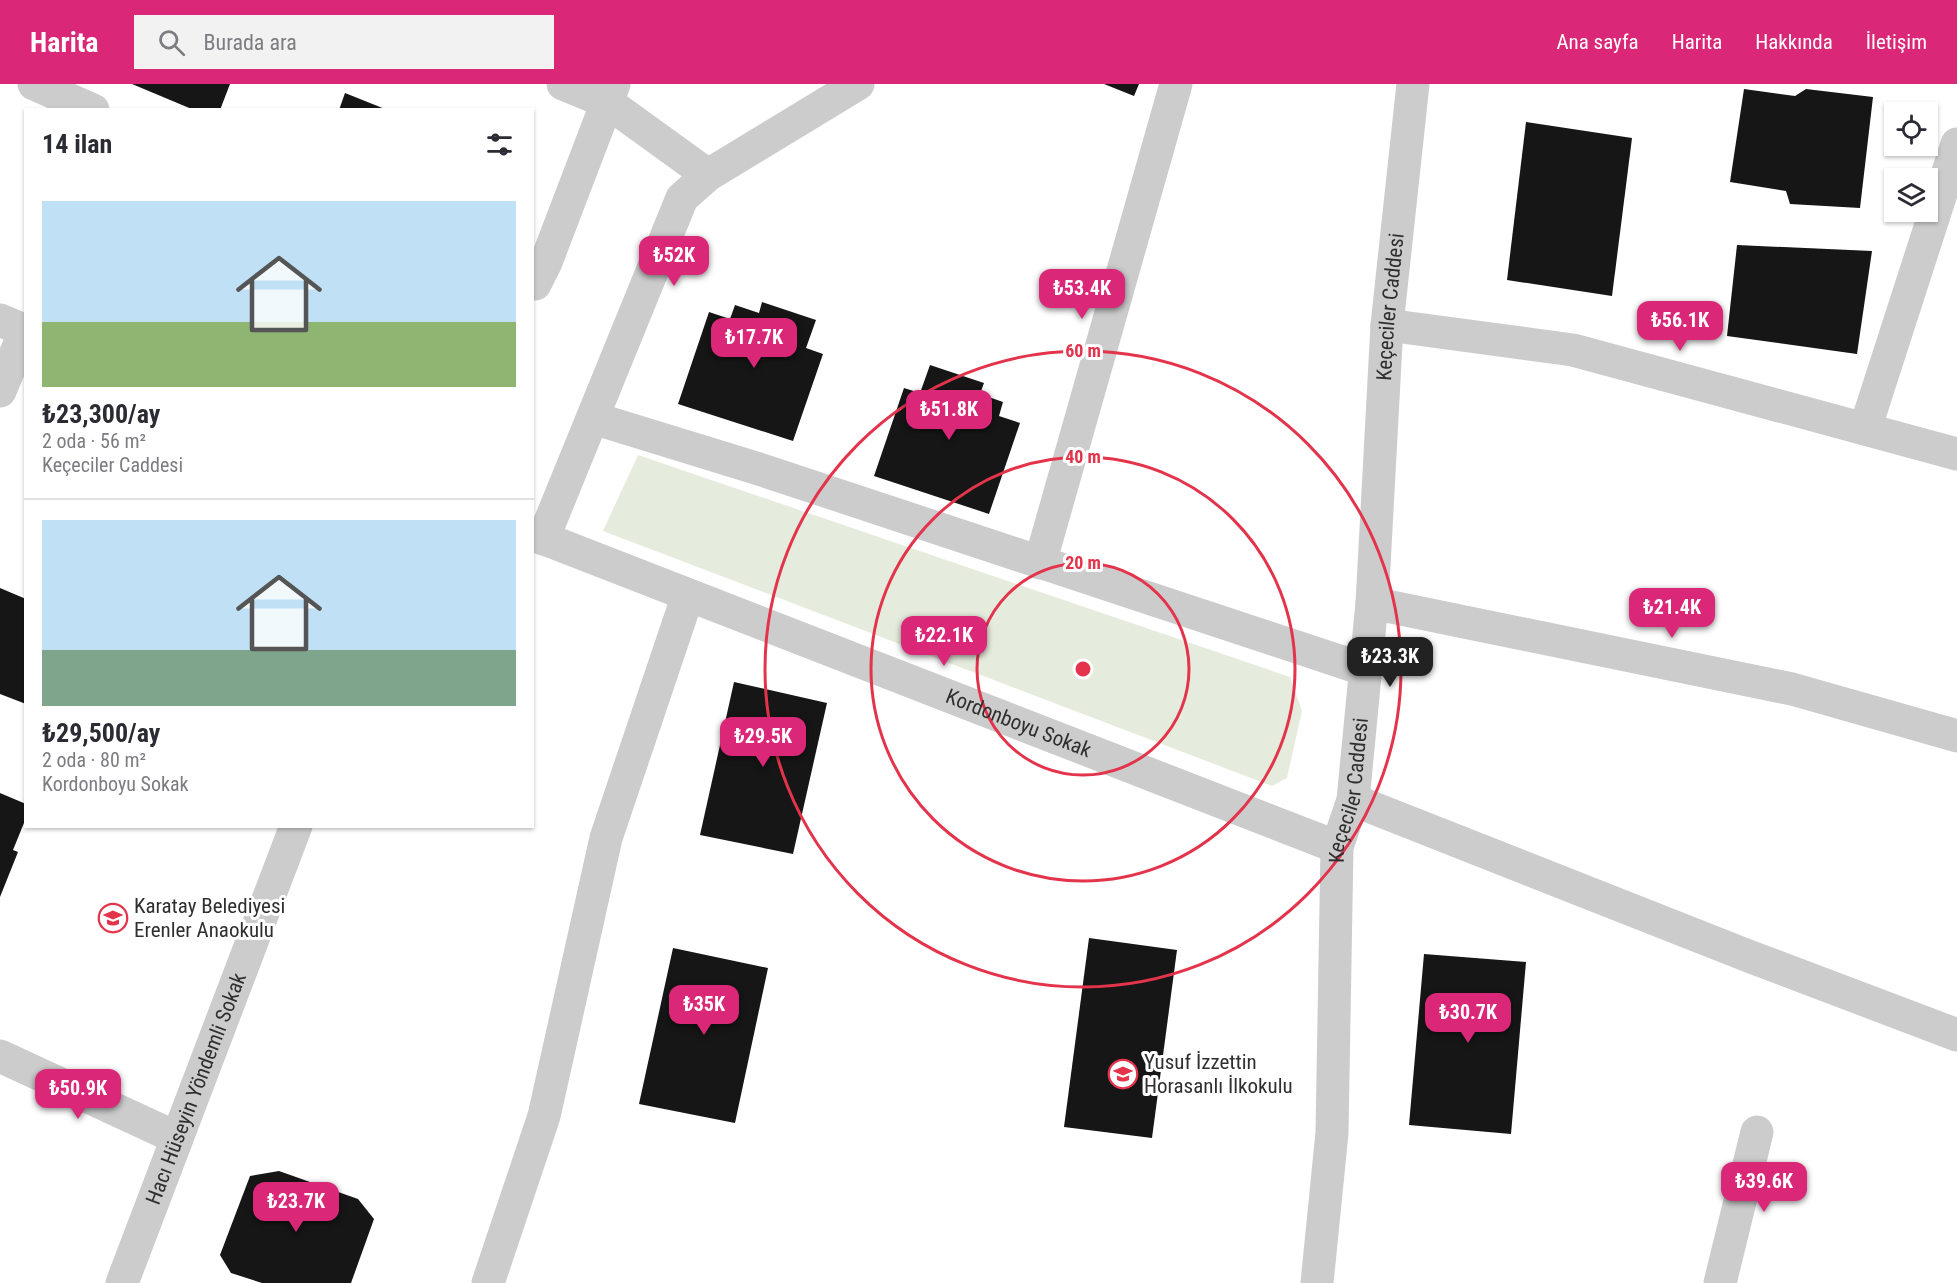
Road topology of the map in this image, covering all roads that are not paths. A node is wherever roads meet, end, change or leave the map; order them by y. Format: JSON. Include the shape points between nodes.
{"nodes":[{"id":1,"x":34,"y":84,"type":"edge"},
{"id":2,"x":562,"y":84,"type":"edge"},
{"id":3,"x":858,"y":84,"type":"edge"},
{"id":4,"x":1176,"y":84,"type":"edge"},
{"id":5,"x":1413,"y":84,"type":"edge"},
{"id":6,"x":610,"y":93,"type":"edge"},
{"id":7,"x":88,"y":108,"type":"edge"},
{"id":8,"x":1957,"y":144,"type":"edge"},
{"id":9,"x":708,"y":175,"type":"junction"},
{"id":10,"x":534,"y":281,"type":"edge"},
{"id":11,"x":0,"y":320,"type":"edge"},
{"id":12,"x":1387,"y":326,"type":"junction"},
{"id":13,"x":24,"y":331,"type":"edge"},
{"id":14,"x":24,"y":333,"type":"edge"},
{"id":15,"x":0,"y":391,"type":"edge"},
{"id":16,"x":593,"y":418,"type":"junction"},
{"id":17,"x":1865,"y":429,"type":"junction"},
{"id":18,"x":1957,"y":454,"type":"edge"},
{"id":19,"x":538,"y":537,"type":"edge"},
{"id":20,"x":1040,"y":563,"type":"junction"},
{"id":21,"x":688,"y":595,"type":"junction"},
{"id":22,"x":1372,"y":603,"type":"junction"},
{"id":23,"x":1366,"y":670,"type":"junction"},
{"id":24,"x":1957,"y":736,"type":"edge"},
{"id":25,"x":1353,"y":800,"type":"junction"},
{"id":26,"x":295,"y":828,"type":"edge"},
{"id":27,"x":1337,"y":847,"type":"junction"},
{"id":28,"x":1957,"y":1035,"type":"edge"},
{"id":29,"x":0,"y":1056,"type":"edge"},
{"id":30,"x":1757,"y":1132,"type":"dead end"},
{"id":31,"x":177,"y":1138,"type":"junction"},
{"id":32,"x":122,"y":1283,"type":"edge"},
{"id":33,"x":488,"y":1283,"type":"edge"},
{"id":34,"x":1317,"y":1283,"type":"edge"},
{"id":35,"x":1720,"y":1283,"type":"edge"}],
"edges":[{"from":1,"to":7,"type":"street"},
{"from":2,"to":6,"type":"street"},
{"from":3,"to":9,"type":"street"},
{"from":4,"to":20,"type":"street"},
{"from":5,"to":12,"type":"street","name":"Keçeciler Caddesi"},
{"from":6,"to":9,"type":"street"},
{"from":6,"to":10,"type":"street","via":[[546,262]]},
{"from":8,"to":17,"type":"street"},
{"from":9,"to":16,"type":"street","via":[[682,198]]},
{"from":11,"to":13,"type":"street"},
{"from":12,"to":17,"type":"street","via":[[1573,350]]},
{"from":12,"to":22,"type":"street","name":"Keçeciler Caddesi"},
{"from":14,"to":15,"type":"street"},
{"from":16,"to":19,"type":"street"},
{"from":16,"to":20,"type":"street"},
{"from":17,"to":18,"type":"street"},
{"from":19,"to":21,"type":"street","name":"Kordonboyu Sokak"},
{"from":20,"to":23,"type":"street"},
{"from":21,"to":27,"type":"street","name":"Kordonboyu Sokak"},
{"from":21,"to":33,"type":"street","via":[[606,838],[544,1116]]},
{"from":22,"to":23,"type":"street","name":"Keçeciler Caddesi"},
{"from":22,"to":24,"type":"street","via":[[1792,689]]},
{"from":23,"to":25,"type":"street","name":"Keçeciler Caddesi"},
{"from":25,"to":27,"type":"street","name":"Keçeciler Caddesi"},
{"from":25,"to":28,"type":"street"},
{"from":26,"to":31,"type":"street","name":"Hacı Hüseyin Yöndemli Sokak"},
{"from":27,"to":34,"type":"street","name":"Keçeciler Caddesi","via":[[1332,1133]]},
{"from":29,"to":31,"type":"street"},
{"from":30,"to":35,"type":"street"},
{"from":31,"to":32,"type":"street","name":"Hacı Hüseyin Yöndemli Sokak"}]}
